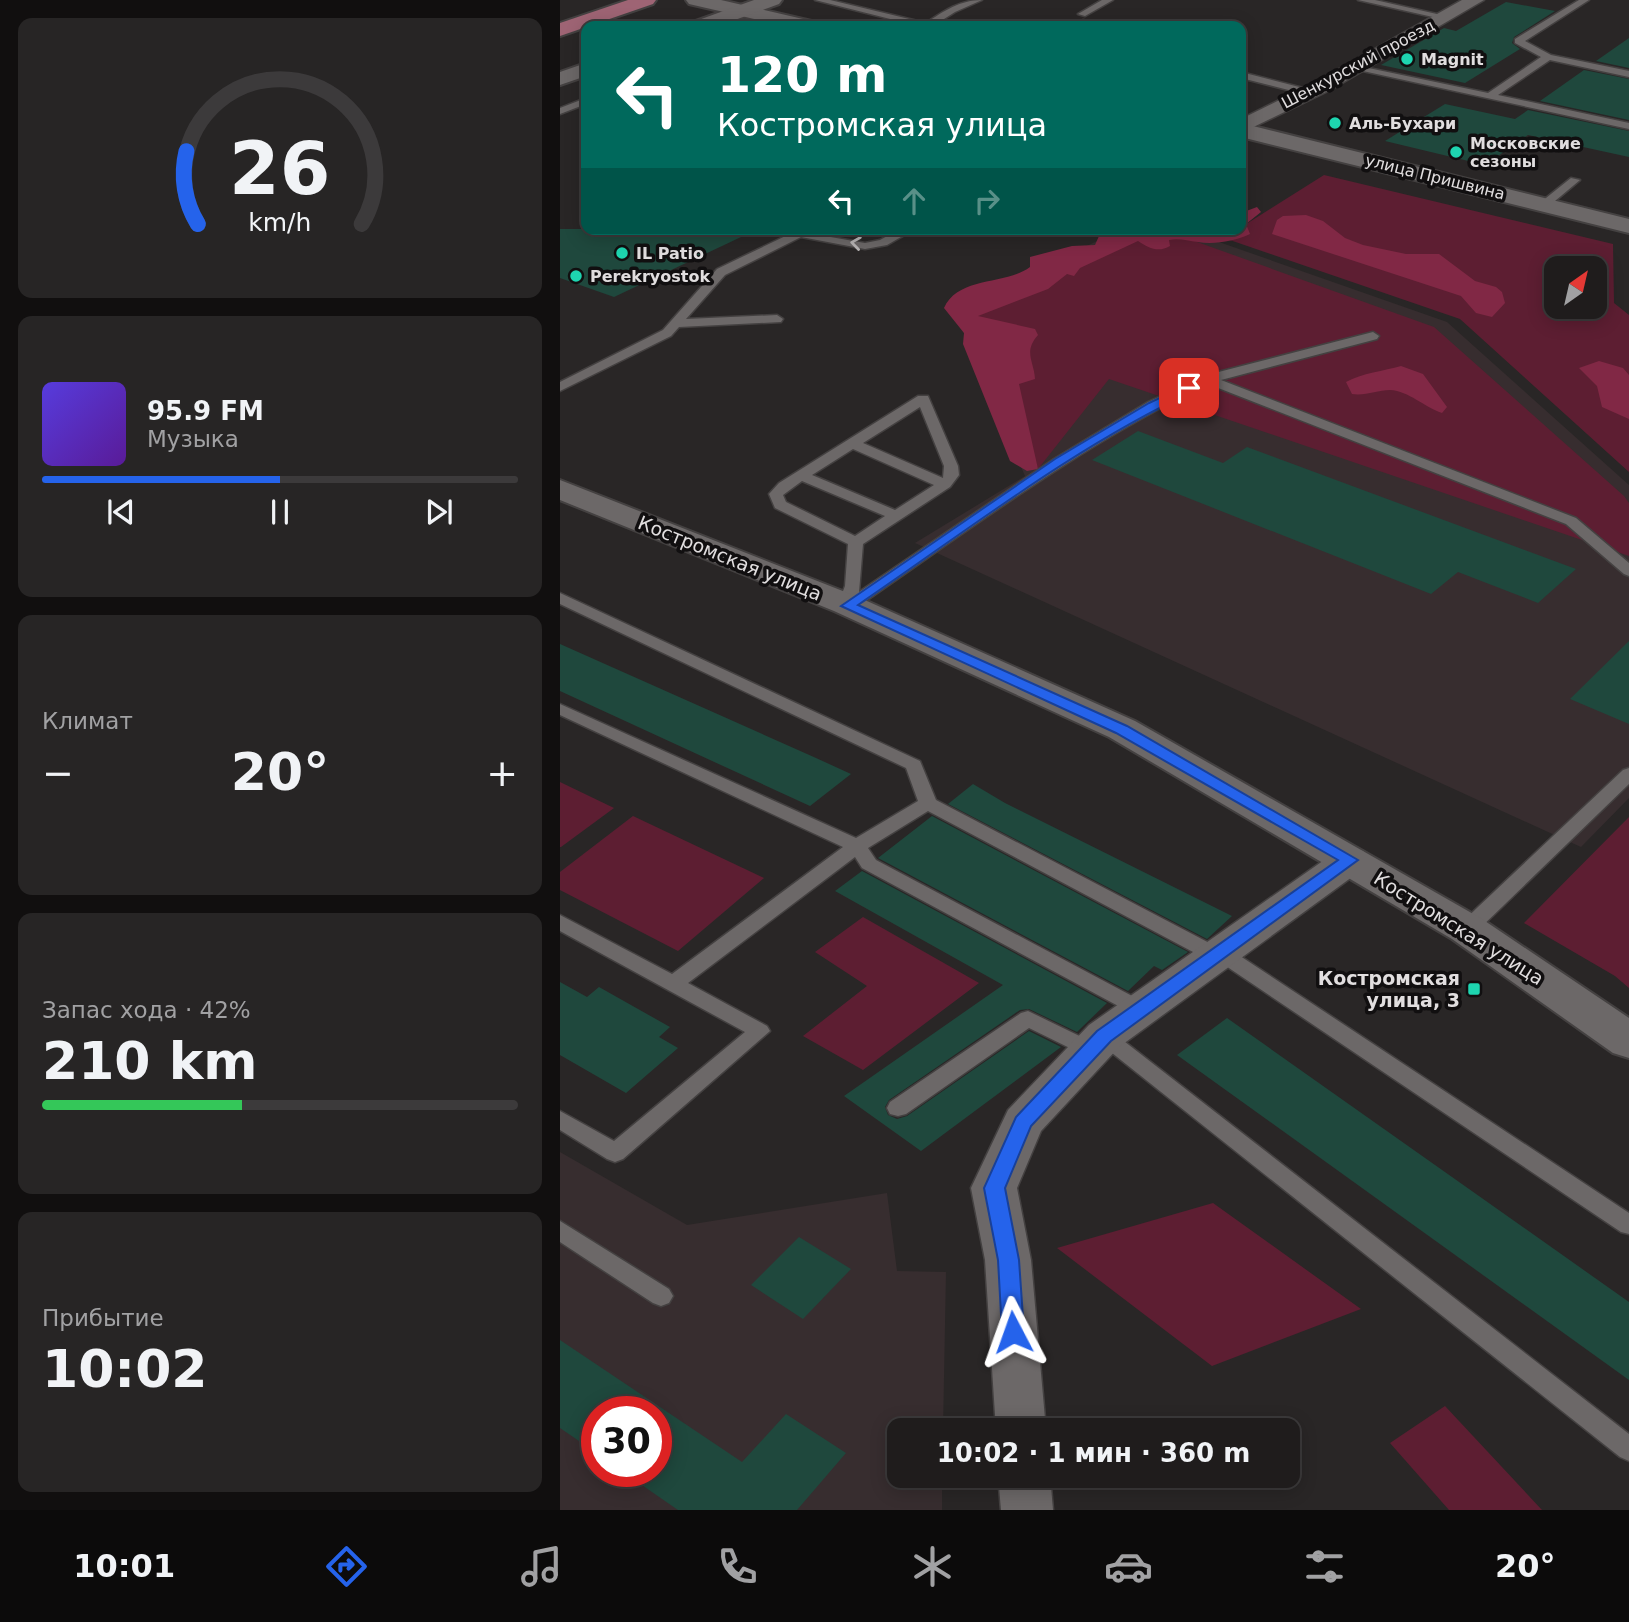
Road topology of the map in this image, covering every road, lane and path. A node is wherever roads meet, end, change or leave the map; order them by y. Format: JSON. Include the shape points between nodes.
{"nodes":[{"id":1,"x":606,"y":0,"type":"edge"},
{"id":2,"x":646,"y":0,"type":"edge"},
{"id":3,"x":696,"y":0,"type":"edge"},
{"id":4,"x":772,"y":0,"type":"edge"},
{"id":5,"x":819,"y":0,"type":"edge"},
{"id":6,"x":978,"y":0,"type":"edge"},
{"id":7,"x":1109,"y":0,"type":"edge"},
{"id":8,"x":1362,"y":0,"type":"edge"},
{"id":9,"x":1475,"y":0,"type":"edge"},
{"id":10,"x":1585,"y":0,"type":"edge"},
{"id":11,"x":744,"y":11,"type":"junction"},
{"id":12,"x":560,"y":16,"type":"edge"},
{"id":13,"x":1446,"y":17,"type":"junction"},
{"id":14,"x":586,"y":21,"type":"edge"},
{"id":15,"x":719,"y":21,"type":"edge"},
{"id":16,"x":787,"y":21,"type":"edge"},
{"id":17,"x":907,"y":21,"type":"edge"},
{"id":18,"x":936,"y":21,"type":"edge"},
{"id":19,"x":1088,"y":21,"type":"edge"},
{"id":20,"x":581,"y":23,"type":"edge"},
{"id":21,"x":560,"y":30,"type":"edge"},
{"id":22,"x":1548,"y":57,"type":"junction"},
{"id":23,"x":1354,"y":68,"type":"junction"},
{"id":24,"x":1629,"y":74,"type":"edge"},
{"id":25,"x":1246,"y":76,"type":"edge"},
{"id":26,"x":1308,"y":92,"type":"junction"},
{"id":27,"x":1490,"y":96,"type":"junction"},
{"id":28,"x":581,"y":103,"type":"edge"},
{"id":29,"x":560,"y":111,"type":"edge"},
{"id":30,"x":1629,"y":126,"type":"edge"},
{"id":31,"x":1246,"y":128,"type":"edge"},
{"id":32,"x":1246,"y":131,"type":"edge"},
{"id":33,"x":1575,"y":180,"type":"dead end"},
{"id":34,"x":1545,"y":204,"type":"junction"},
{"id":35,"x":1627,"y":228,"type":"edge"},
{"id":36,"x":791,"y":235,"type":"edge"},
{"id":37,"x":817,"y":235,"type":"edge"},
{"id":38,"x":898,"y":235,"type":"edge"},
{"id":39,"x":777,"y":319,"type":"dead end"},
{"id":40,"x":676,"y":323,"type":"junction"},
{"id":41,"x":1373,"y":336,"type":"dead end"},
{"id":42,"x":1208,"y":379,"type":"junction"},
{"id":43,"x":560,"y":387,"type":"edge"},
{"id":44,"x":852,"y":443,"type":"junction"},
{"id":45,"x":801,"y":475,"type":"junction"},
{"id":46,"x":945,"y":484,"type":"junction"},
{"id":47,"x":560,"y":489,"type":"edge"},
{"id":48,"x":897,"y":516,"type":"junction"},
{"id":49,"x":856,"y":542,"type":"junction"},
{"id":50,"x":1629,"y":571,"type":"edge"},
{"id":51,"x":560,"y":598,"type":"edge"},
{"id":52,"x":847,"y":605,"type":"junction"},
{"id":53,"x":560,"y":709,"type":"edge"},
{"id":54,"x":1629,"y":774,"type":"edge"},
{"id":55,"x":928,"y":803,"type":"junction"},
{"id":56,"x":857,"y":846,"type":"junction"},
{"id":57,"x":1350,"y":860,"type":"junction"},
{"id":58,"x":560,"y":922,"type":"edge"},
{"id":59,"x":1466,"y":929,"type":"junction"},
{"id":60,"x":1219,"y":955,"type":"junction"},
{"id":61,"x":673,"y":984,"type":"junction"},
{"id":62,"x":1142,"y":1010,"type":"junction"},
{"id":63,"x":1629,"y":1041,"type":"edge"},
{"id":64,"x":1098,"y":1043,"type":"junction"},
{"id":65,"x":898,"y":1108,"type":"dead end"},
{"id":66,"x":560,"y":1119,"type":"edge"},
{"id":67,"x":1629,"y":1225,"type":"edge"},
{"id":68,"x":560,"y":1230,"type":"edge"},
{"id":69,"x":661,"y":1296,"type":"dead end"},
{"id":70,"x":1020,"y":1418,"type":"edge"},
{"id":71,"x":1629,"y":1449,"type":"edge"},
{"id":72,"x":1025,"y":1488,"type":"edge"},
{"id":73,"x":1027,"y":1510,"type":"edge"}],
"edges":[{"from":1,"to":12,"type":"main road"},
{"from":2,"to":14,"type":"main road"},
{"from":3,"to":11,"type":"street"},
{"from":4,"to":11,"type":"street"},
{"from":5,"to":17,"type":"lane"},
{"from":6,"to":18,"type":"lane"},
{"from":7,"to":19,"type":"lane","via":[[1082,18]]},
{"from":8,"to":13,"type":"lane"},
{"from":9,"to":13,"type":"street","name":"Шенкурский проезд"},
{"from":10,"to":22,"type":"lane","via":[[1518,41]]},
{"from":11,"to":15,"type":"street"},
{"from":11,"to":16,"type":"street"},
{"from":13,"to":23,"type":"street","name":"Шенкурский проезд"},
{"from":20,"to":21,"type":"main road"},
{"from":22,"to":24,"type":"lane"},
{"from":22,"to":27,"type":"lane"},
{"from":23,"to":26,"type":"street","name":"Шенкурский проезд"},
{"from":23,"to":27,"type":"lane"},
{"from":25,"to":26,"type":"lane"},
{"from":26,"to":31,"type":"street","name":"Шенкурский проезд"},
{"from":27,"to":30,"type":"lane"},
{"from":28,"to":29,"type":"lane"},
{"from":32,"to":34,"type":"street","name":"улица Пришвина"},
{"from":33,"to":34,"type":"lane"},
{"from":34,"to":35,"type":"street","name":"улица Пришвина"},
{"from":36,"to":40,"type":"lane","via":[[721,272]]},
{"from":38,"to":37,"type":"lane","one_way":true,"via":[[865,246]]},
{"from":39,"to":40,"type":"lane"},
{"from":40,"to":43,"type":"lane","via":[[667,333]]},
{"from":41,"to":42,"type":"lane"},
{"from":42,"to":50,"type":"lane","via":[[1571,521]]},
{"from":42,"to":52,"type":"lane","via":[[1153,405],[1059,462]]},
{"from":44,"to":45,"type":"lane"},
{"from":44,"to":46,"type":"lane"},
{"from":44,"to":46,"type":"lane","via":[[923,398],[951,466],[952,475]]},
{"from":45,"to":48,"type":"lane"},
{"from":45,"to":49,"type":"lane","via":[[776,494],[780,505]]},
{"from":46,"to":48,"type":"lane"},
{"from":47,"to":52,"type":"street","name":"Костромская улица"},
{"from":48,"to":49,"type":"lane"},
{"from":49,"to":52,"type":"lane"},
{"from":51,"to":55,"type":"lane","via":[[914,765]]},
{"from":52,"to":57,"type":"street","name":"Костромская улица","via":[[1122,729]]},
{"from":53,"to":56,"type":"lane"},
{"from":54,"to":59,"type":"lane"},
{"from":55,"to":56,"type":"lane"},
{"from":55,"to":60,"type":"lane"},
{"from":56,"to":61,"type":"lane"},
{"from":56,"to":62,"type":"lane","via":[[869,864]]},
{"from":57,"to":59,"type":"street","name":"Костромская улица"},
{"from":57,"to":60,"type":"street"},
{"from":58,"to":61,"type":"lane"},
{"from":59,"to":63,"type":"street","name":"Костромская улица"},
{"from":60,"to":62,"type":"street"},
{"from":60,"to":67,"type":"lane"},
{"from":61,"to":66,"type":"lane","via":[[760,1031],[615,1153]]},
{"from":62,"to":64,"type":"street"},
{"from":64,"to":65,"type":"lane","via":[[1028,1018]]},
{"from":64,"to":70,"type":"street","via":[[1023,1122],[994,1188],[1008,1260]]},
{"from":64,"to":71,"type":"lane"},
{"from":68,"to":69,"type":"lane"},
{"from":72,"to":73,"type":"street"}]}
